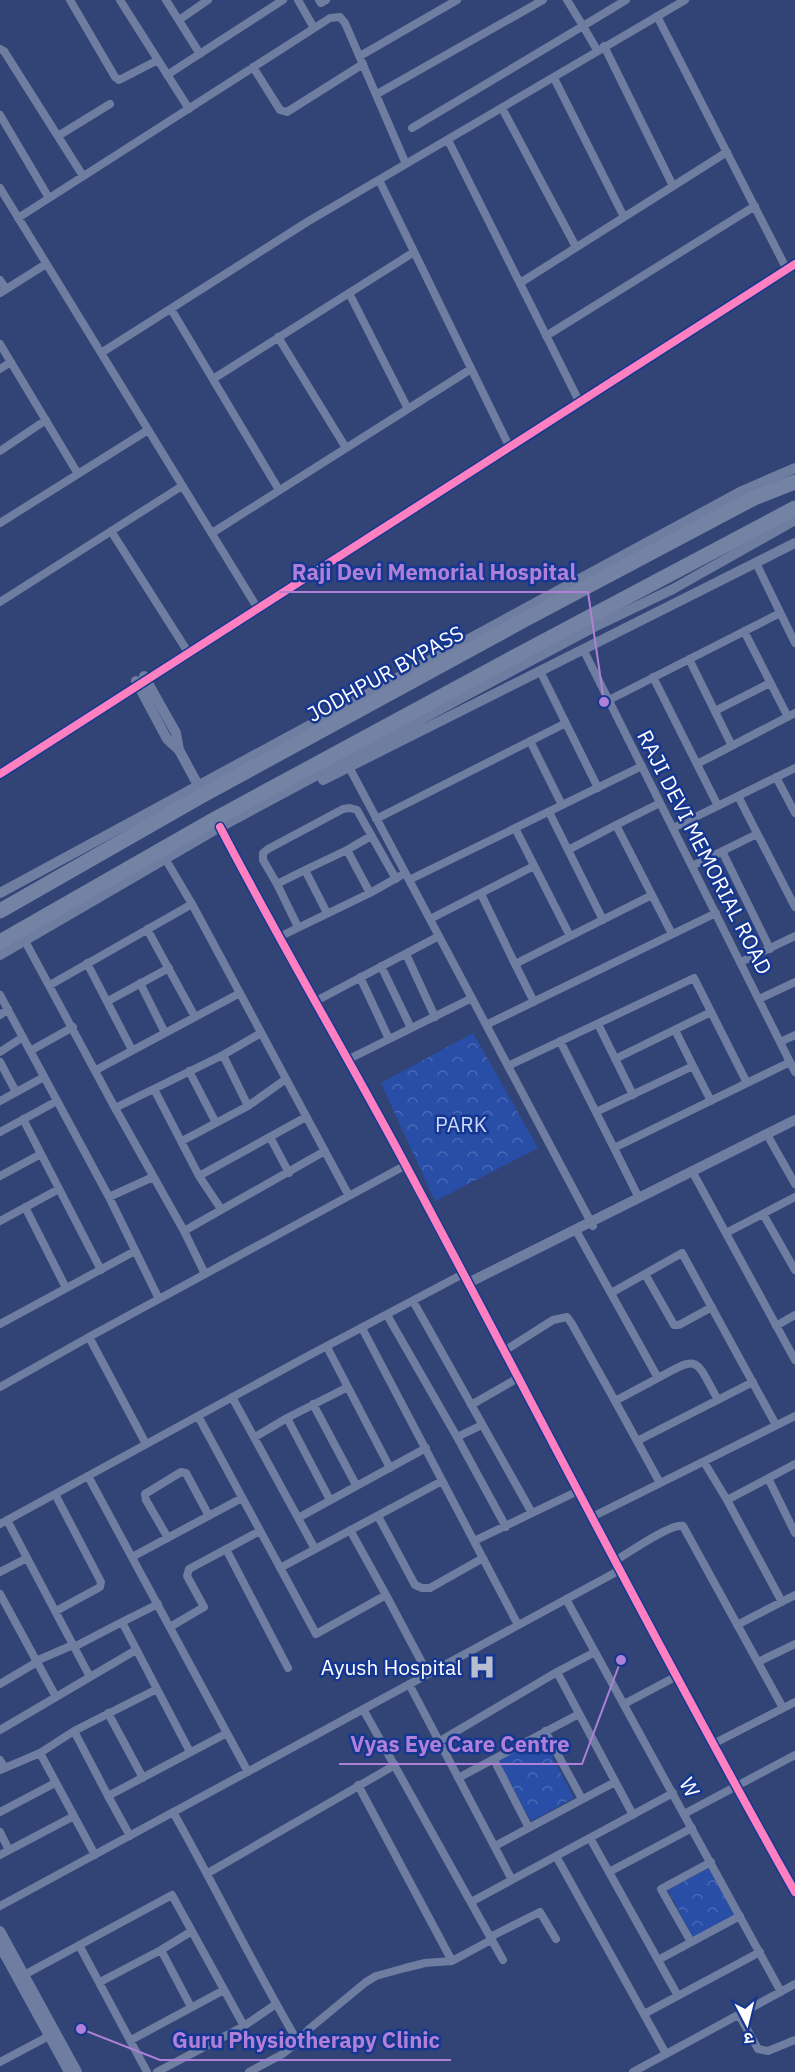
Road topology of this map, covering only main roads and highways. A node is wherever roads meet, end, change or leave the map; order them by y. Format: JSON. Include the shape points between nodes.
{"nodes":[{"id":1,"x":795,"y":482,"type":"edge"},
{"id":2,"x":795,"y":508,"type":"edge"},
{"id":3,"x":0,"y":911,"type":"edge"},
{"id":4,"x":0,"y":942,"type":"edge"}],
"edges":[{"from":1,"to":3,"type":"highway","name":"JODHPUR BYPASS","via":[[754,498],[581,590]]},
{"from":2,"to":4,"type":"highway","via":[[539,643]]}]}
